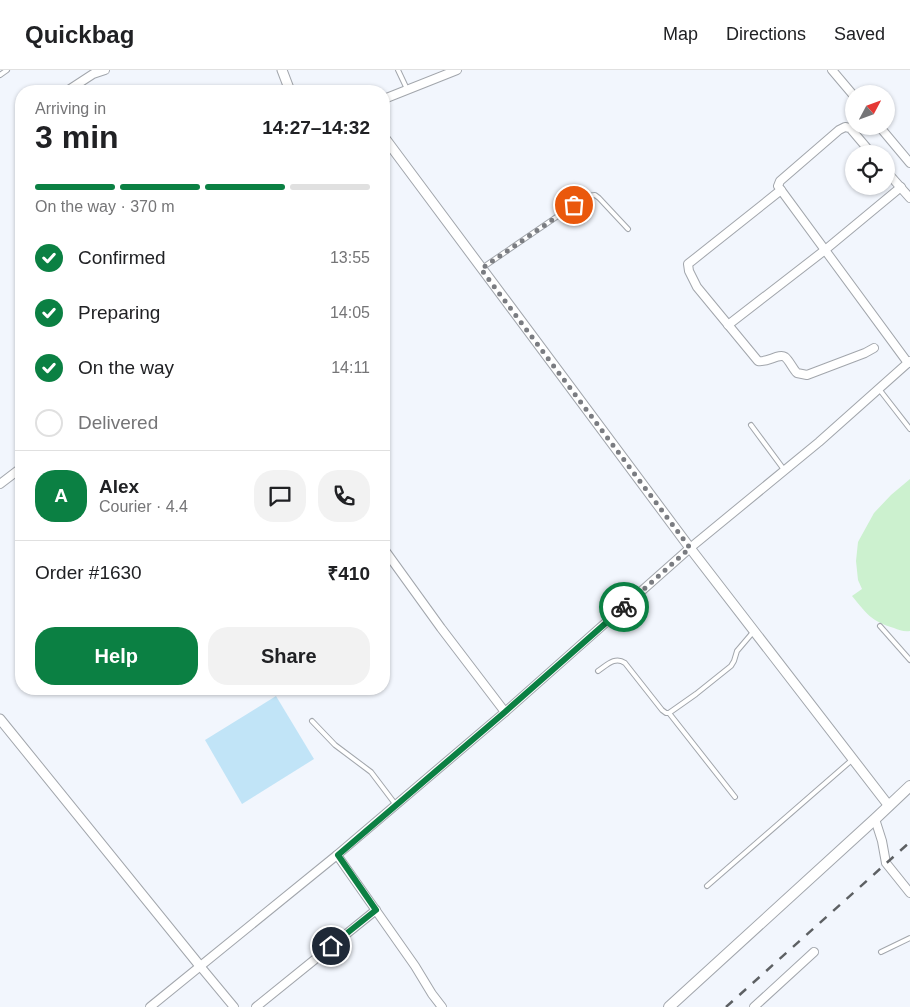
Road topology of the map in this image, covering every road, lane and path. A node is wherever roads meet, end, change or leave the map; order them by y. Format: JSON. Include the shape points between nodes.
{"nodes":[{"id":1,"x":7,"y":70,"type":"edge"},
{"id":2,"x":105,"y":70,"type":"edge"},
{"id":3,"x":282,"y":70,"type":"edge"},
{"id":4,"x":398,"y":70,"type":"edge"},
{"id":5,"x":457,"y":70,"type":"edge"},
{"id":6,"x":832,"y":70,"type":"edge"},
{"id":7,"x":0,"y":75,"type":"edge"},
{"id":8,"x":76,"y":85,"type":"edge"},
{"id":9,"x":288,"y":85,"type":"edge"},
{"id":10,"x":845,"y":85,"type":"edge"},
{"id":11,"x":407,"y":89,"type":"junction"},
{"id":12,"x":390,"y":96,"type":"edge"},
{"id":13,"x":887,"y":135,"type":"edge"},
{"id":14,"x":390,"y":145,"type":"edge"},
{"id":15,"x":864,"y":145,"type":"edge"},
{"id":16,"x":910,"y":163,"type":"edge"},
{"id":17,"x":895,"y":180,"type":"edge"},
{"id":18,"x":901,"y":187,"type":"junction"},
{"id":19,"x":781,"y":190,"type":"junction"},
{"id":20,"x":910,"y":198,"type":"edge"},
{"id":21,"x":628,"y":229,"type":"dead end"},
{"id":22,"x":825,"y":250,"type":"junction"},
{"id":23,"x":481,"y":269,"type":"junction"},
{"id":24,"x":728,"y":325,"type":"junction"},
{"id":25,"x":874,"y":348,"type":"dead end"},
{"id":26,"x":909,"y":362,"type":"edge"},
{"id":27,"x":879,"y":389,"type":"junction"},
{"id":28,"x":750,"y":424,"type":"dead end"},
{"id":29,"x":910,"y":429,"type":"edge"},
{"id":30,"x":785,"y":471,"type":"junction"},
{"id":31,"x":15,"y":473,"type":"edge"},
{"id":32,"x":0,"y":484,"type":"edge"},
{"id":33,"x":690,"y":548,"type":"junction"},
{"id":34,"x":390,"y":557,"type":"edge"},
{"id":35,"x":880,"y":626,"type":"dead end"},
{"id":36,"x":754,"y":630,"type":"junction"},
{"id":37,"x":910,"y":660,"type":"edge"},
{"id":38,"x":598,"y":671,"type":"dead end"},
{"id":39,"x":505,"y":712,"type":"junction"},
{"id":40,"x":669,"y":714,"type":"junction"},
{"id":41,"x":0,"y":719,"type":"edge"},
{"id":42,"x":312,"y":720,"type":"dead end"},
{"id":43,"x":853,"y":759,"type":"junction"},
{"id":44,"x":910,"y":786,"type":"edge"},
{"id":45,"x":735,"y":797,"type":"dead end"},
{"id":46,"x":396,"y":805,"type":"junction"},
{"id":47,"x":889,"y":806,"type":"junction"},
{"id":48,"x":875,"y":820,"type":"junction"},
{"id":49,"x":338,"y":855,"type":"junction"},
{"id":50,"x":707,"y":886,"type":"dead end"},
{"id":51,"x":909,"y":890,"type":"edge"},
{"id":52,"x":376,"y":910,"type":"junction"},
{"id":53,"x":910,"y":938,"type":"edge"},
{"id":54,"x":814,"y":952,"type":"dead end"},
{"id":55,"x":881,"y":952,"type":"dead end"},
{"id":56,"x":200,"y":966,"type":"junction"},
{"id":57,"x":150,"y":1007,"type":"edge"},
{"id":58,"x":234,"y":1007,"type":"edge"},
{"id":59,"x":256,"y":1007,"type":"edge"},
{"id":60,"x":442,"y":1007,"type":"edge"},
{"id":61,"x":669,"y":1007,"type":"edge"},
{"id":62,"x":755,"y":1007,"type":"edge"}],
"edges":[{"from":1,"to":7,"type":"lane"},
{"from":2,"to":8,"type":"street"},
{"from":3,"to":9,"type":"street"},
{"from":4,"to":11,"type":"lane"},
{"from":5,"to":11,"type":"street"},
{"from":6,"to":10,"type":"street"},
{"from":11,"to":12,"type":"street"},
{"from":13,"to":16,"type":"street"},
{"from":14,"to":23,"type":"street"},
{"from":15,"to":19,"type":"street","via":[[850,128],[839,130],[780,181],[778,186]]},
{"from":17,"to":18,"type":"street"},
{"from":18,"to":20,"type":"street"},
{"from":18,"to":22,"type":"street"},
{"from":19,"to":22,"type":"street"},
{"from":19,"to":24,"type":"street","via":[[688,264],[697,287]]},
{"from":21,"to":23,"type":"lane","via":[[599,198],[587,196]]},
{"from":22,"to":24,"type":"street"},
{"from":22,"to":26,"type":"street"},
{"from":23,"to":33,"type":"street"},
{"from":24,"to":25,"type":"street","via":[[758,361],[785,357],[793,370],[801,375]]},
{"from":26,"to":27,"type":"street"},
{"from":27,"to":29,"type":"lane"},
{"from":27,"to":30,"type":"street"},
{"from":28,"to":30,"type":"lane"},
{"from":30,"to":33,"type":"street"},
{"from":31,"to":32,"type":"street"},
{"from":33,"to":36,"type":"street"},
{"from":33,"to":39,"type":"street"},
{"from":34,"to":39,"type":"street"},
{"from":35,"to":37,"type":"lane"},
{"from":36,"to":40,"type":"lane","via":[[737,651],[731,666]]},
{"from":36,"to":43,"type":"street"},
{"from":38,"to":40,"type":"lane","via":[[616,660],[625,663],[662,710]]},
{"from":39,"to":46,"type":"street"},
{"from":40,"to":45,"type":"lane"},
{"from":41,"to":56,"type":"street"},
{"from":42,"to":46,"type":"lane","via":[[334,745],[371,772]]},
{"from":43,"to":47,"type":"street"},
{"from":43,"to":50,"type":"lane"},
{"from":44,"to":47,"type":"main road"},
{"from":46,"to":49,"type":"street"},
{"from":47,"to":48,"type":"main road"},
{"from":48,"to":51,"type":"street","via":[[886,863]]},
{"from":48,"to":61,"type":"main road"},
{"from":49,"to":52,"type":"street"},
{"from":49,"to":56,"type":"street"},
{"from":52,"to":59,"type":"street"},
{"from":52,"to":60,"type":"street"},
{"from":53,"to":55,"type":"lane"},
{"from":54,"to":62,"type":"street"},
{"from":56,"to":57,"type":"street"},
{"from":56,"to":58,"type":"street"}]}
